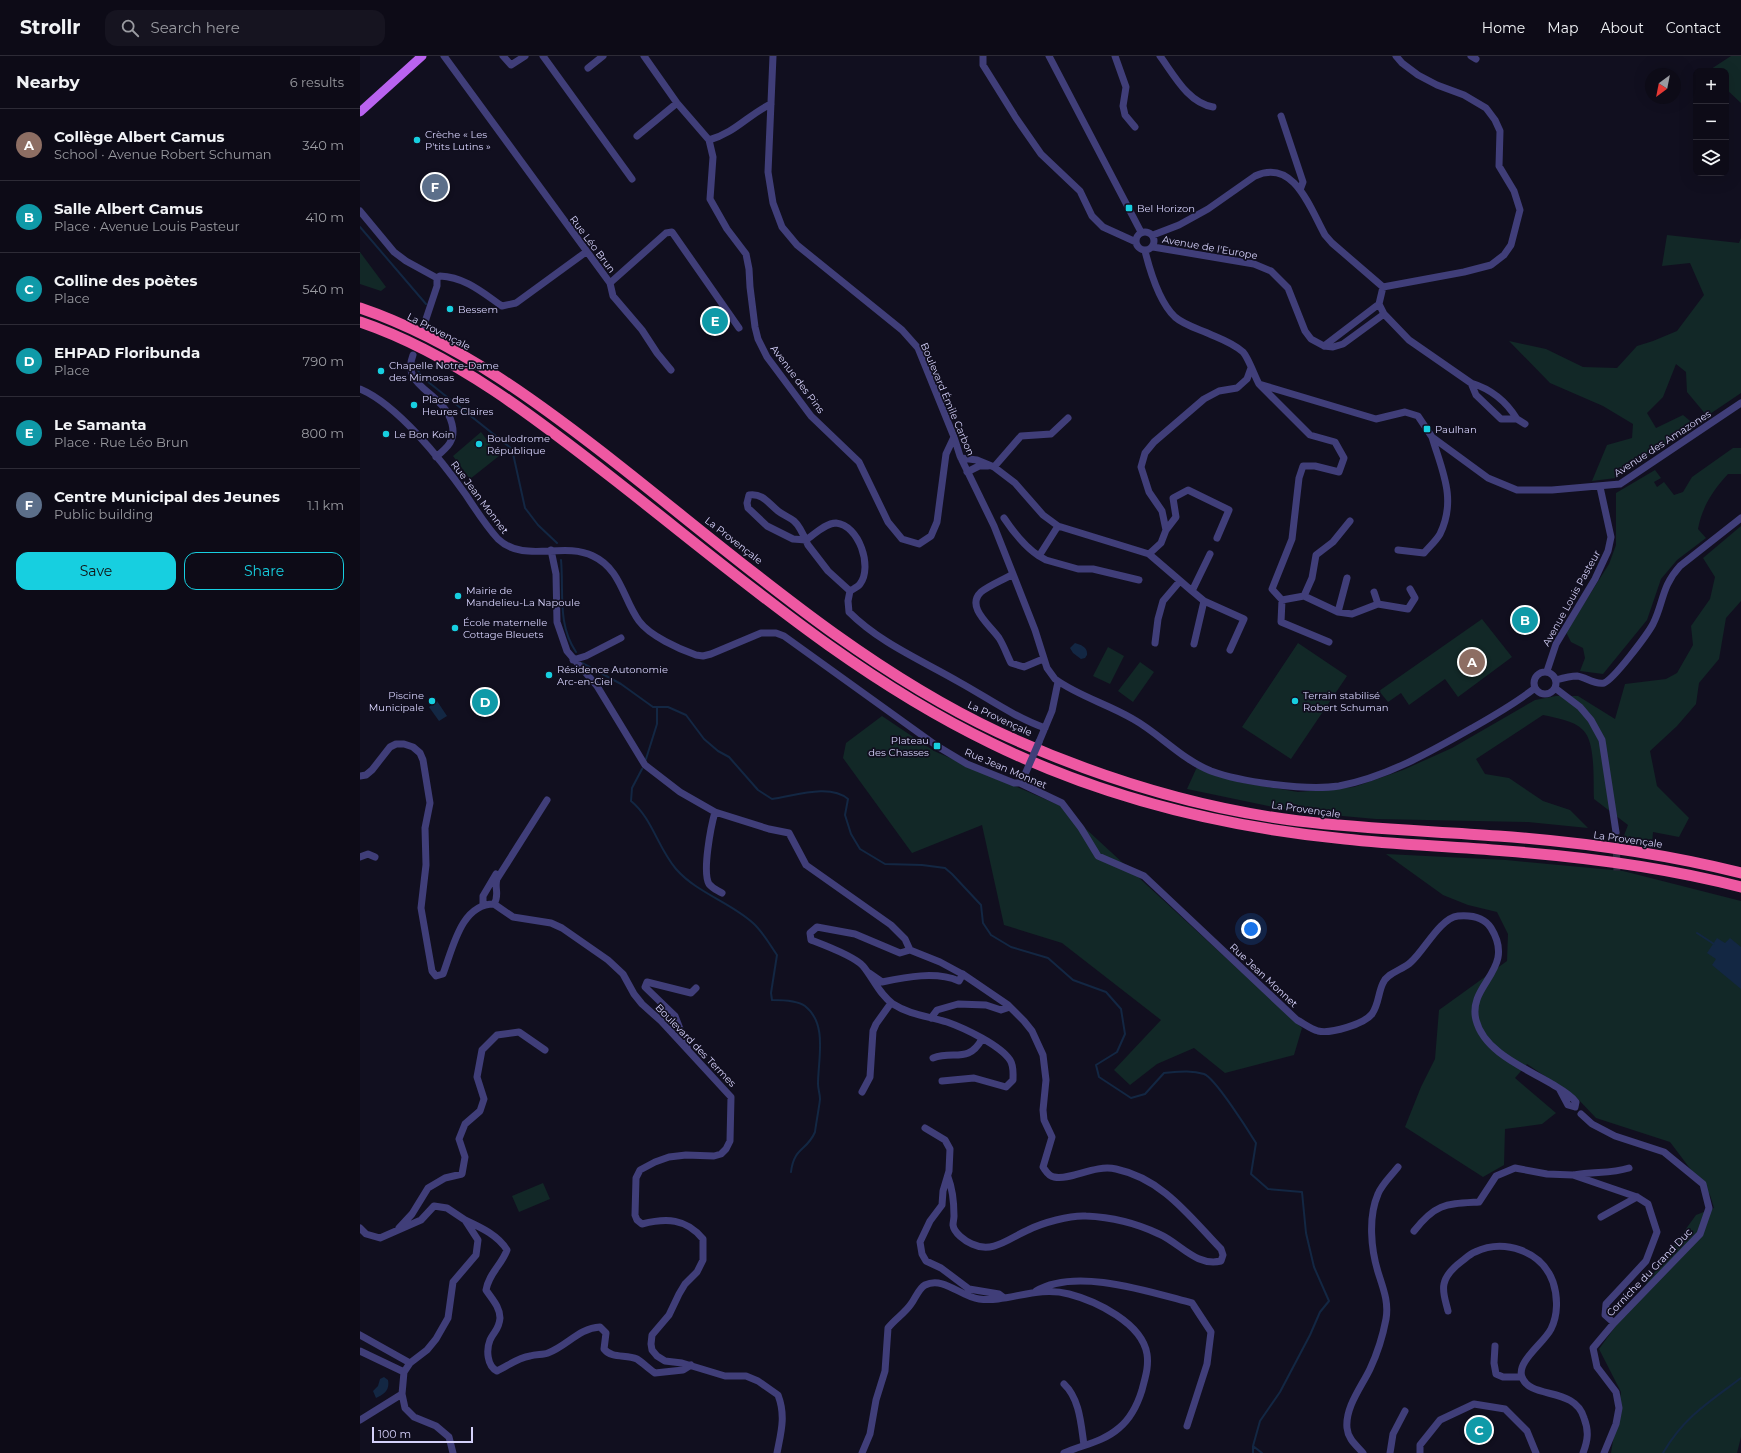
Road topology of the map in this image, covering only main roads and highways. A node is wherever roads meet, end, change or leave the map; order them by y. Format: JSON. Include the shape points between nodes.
{"nodes":[{"id":1,"x":422,"y":56,"type":"edge"},
{"id":2,"x":361,"y":110,"type":"edge"},
{"id":3,"x":360,"y":308,"type":"edge"},
{"id":4,"x":360,"y":322,"type":"edge"},
{"id":5,"x":1741,"y":873,"type":"edge"},
{"id":6,"x":1741,"y":886,"type":"edge"}],
"edges":[{"from":1,"to":2,"type":"main road"},
{"from":3,"to":5,"type":"highway","name":"La Provençale","via":[[425,336],[474,362],[530,399],[596,447],[842,639],[887,670],[997,732],[1055,756],[1102,775],[1229,809],[1352,827],[1501,836],[1646,852]]},
{"from":4,"to":6,"type":"highway","via":[[419,348],[466,374],[521,410],[575,449],[833,650],[879,681],[931,713],[992,744],[1052,770],[1098,788],[1225,822],[1345,839],[1580,858],[1644,866]]}]}
